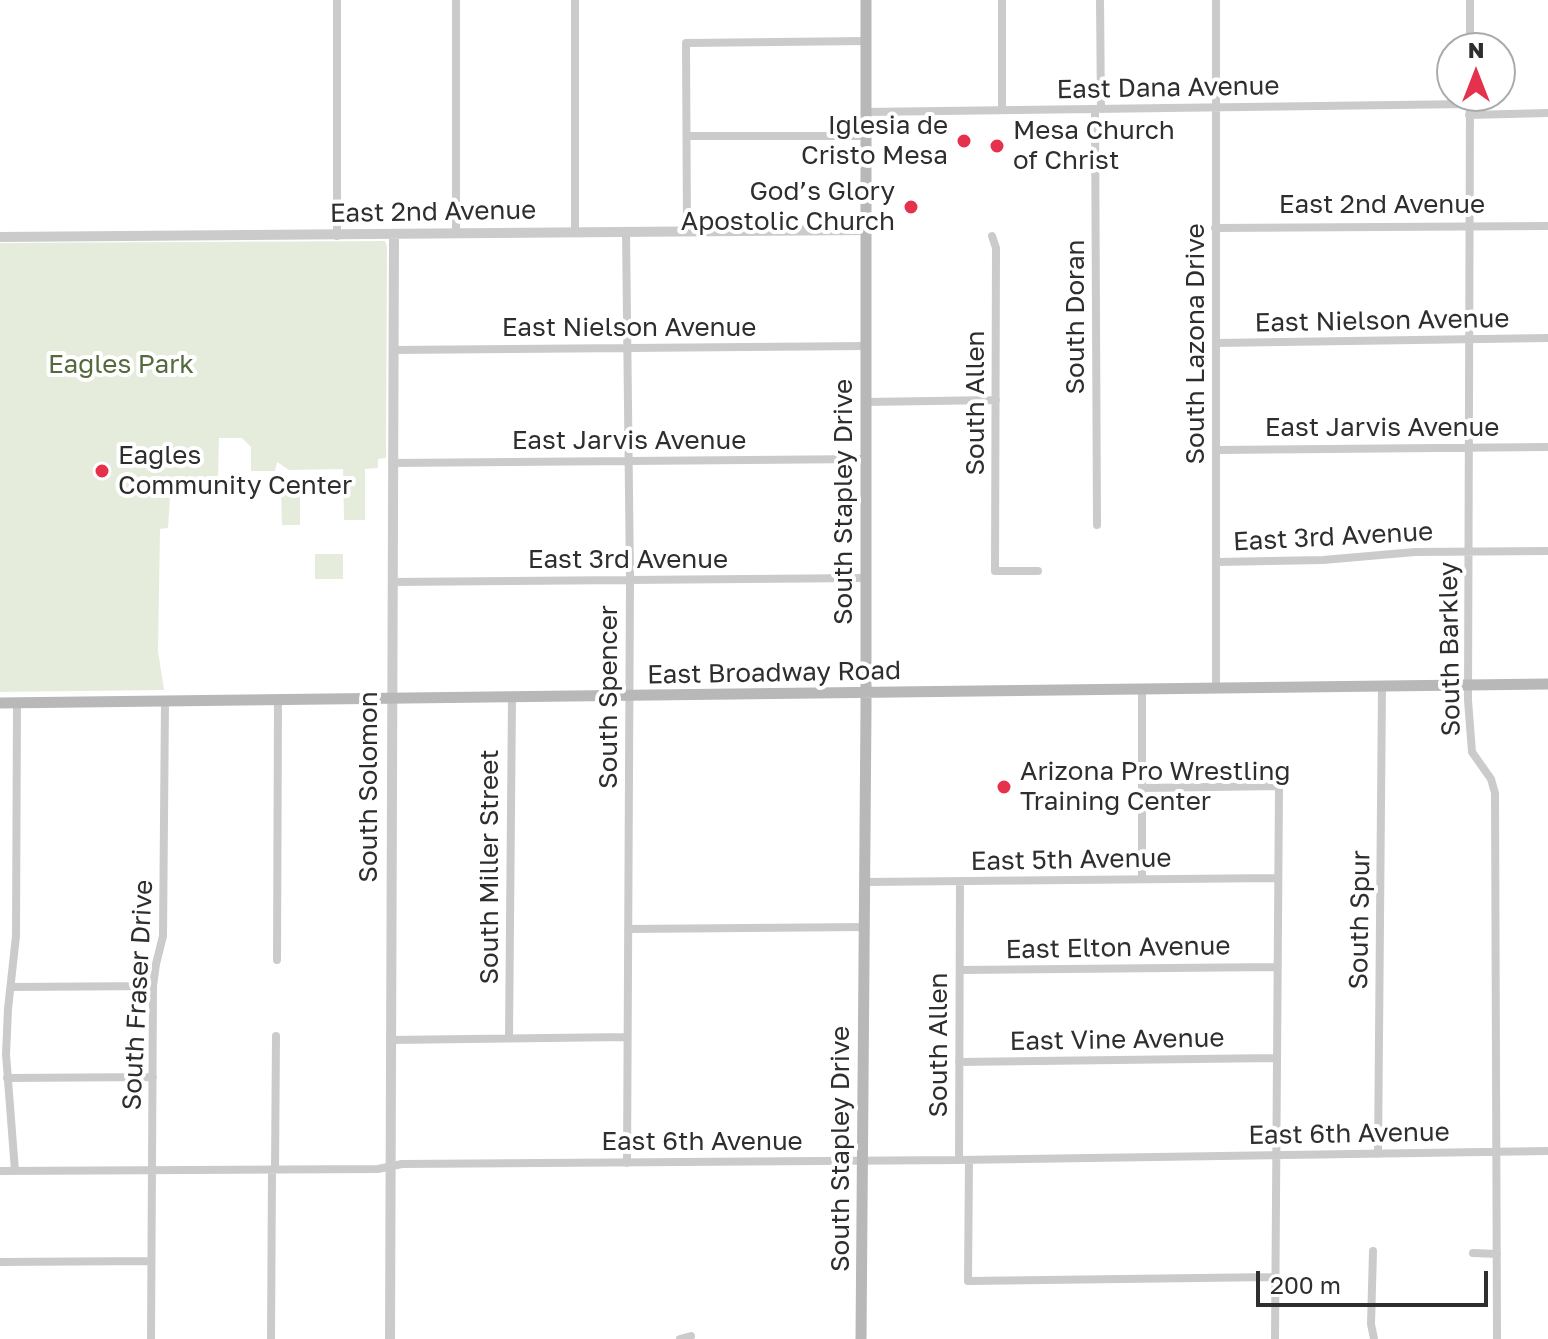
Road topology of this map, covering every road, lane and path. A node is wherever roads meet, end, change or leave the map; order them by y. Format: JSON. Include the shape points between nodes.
{"nodes":[{"id":1,"x":337,"y":0,"type":"edge"},
{"id":2,"x":456,"y":0,"type":"edge"},
{"id":3,"x":575,"y":0,"type":"edge"},
{"id":4,"x":866,"y":0,"type":"edge"},
{"id":5,"x":1002,"y":0,"type":"edge"},
{"id":6,"x":1100,"y":0,"type":"edge"},
{"id":7,"x":1216,"y":0,"type":"edge"},
{"id":8,"x":1470,"y":0,"type":"edge"},
{"id":9,"x":1470,"y":32,"type":"edge"},
{"id":10,"x":866,"y":41,"type":"junction"},
{"id":11,"x":1436,"y":101,"type":"edge"},
{"id":12,"x":1216,"y":107,"type":"junction"},
{"id":13,"x":1098,"y":109,"type":"junction"},
{"id":14,"x":1002,"y":110,"type":"junction"},
{"id":15,"x":866,"y":112,"type":"junction"},
{"id":16,"x":1469,"y":112,"type":"edge"},
{"id":17,"x":1548,"y":113,"type":"edge"},
{"id":18,"x":1469,"y":115,"type":"junction"},
{"id":19,"x":687,"y":136,"type":"junction"},
{"id":20,"x":866,"y":136,"type":"junction"},
{"id":21,"x":1548,"y":226,"type":"edge"},
{"id":22,"x":1469,"y":227,"type":"junction"},
{"id":23,"x":1215,"y":228,"type":"junction"},
{"id":24,"x":866,"y":230,"type":"junction"},
{"id":25,"x":626,"y":231,"type":"junction"},
{"id":26,"x":687,"y":231,"type":"junction"},
{"id":27,"x":575,"y":233,"type":"junction"},
{"id":28,"x":456,"y":234,"type":"junction"},
{"id":29,"x":394,"y":235,"type":"junction"},
{"id":30,"x":337,"y":236,"type":"junction"},
{"id":31,"x":992,"y":236,"type":"dead end"},
{"id":32,"x":0,"y":237,"type":"edge"},
{"id":33,"x":1548,"y":338,"type":"edge"},
{"id":34,"x":1470,"y":339,"type":"junction"},
{"id":35,"x":1216,"y":343,"type":"junction"},
{"id":36,"x":866,"y":346,"type":"junction"},
{"id":37,"x":626,"y":348,"type":"junction"},
{"id":38,"x":393,"y":350,"type":"junction"},
{"id":39,"x":996,"y":400,"type":"junction"},
{"id":40,"x":866,"y":402,"type":"junction"},
{"id":41,"x":1470,"y":447,"type":"junction"},
{"id":42,"x":1548,"y":447,"type":"edge"},
{"id":43,"x":1216,"y":450,"type":"junction"},
{"id":44,"x":866,"y":459,"type":"junction"},
{"id":45,"x":629,"y":461,"type":"junction"},
{"id":46,"x":392,"y":463,"type":"junction"},
{"id":47,"x":1097,"y":525,"type":"dead end"},
{"id":48,"x":1469,"y":551,"type":"junction"},
{"id":49,"x":1548,"y":551,"type":"edge"},
{"id":50,"x":1216,"y":562,"type":"junction"},
{"id":51,"x":1038,"y":571,"type":"dead end"},
{"id":52,"x":865,"y":578,"type":"junction"},
{"id":53,"x":630,"y":580,"type":"junction"},
{"id":54,"x":392,"y":582,"type":"junction"},
{"id":55,"x":1469,"y":684,"type":"junction"},
{"id":56,"x":1548,"y":684,"type":"edge"},
{"id":57,"x":1382,"y":687,"type":"junction"},
{"id":58,"x":1216,"y":689,"type":"junction"},
{"id":59,"x":1142,"y":690,"type":"junction"},
{"id":60,"x":866,"y":694,"type":"junction"},
{"id":61,"x":512,"y":697,"type":"junction"},
{"id":62,"x":629,"y":697,"type":"junction"},
{"id":63,"x":392,"y":698,"type":"junction"},
{"id":64,"x":278,"y":700,"type":"junction"},
{"id":65,"x":165,"y":701,"type":"junction"},
{"id":66,"x":17,"y":702,"type":"junction"},
{"id":67,"x":0,"y":703,"type":"edge"},
{"id":68,"x":1142,"y":788,"type":"junction"},
{"id":69,"x":1277,"y":878,"type":"junction"},
{"id":70,"x":1142,"y":879,"type":"junction"},
{"id":71,"x":960,"y":881,"type":"junction"},
{"id":72,"x":865,"y":882,"type":"junction"},
{"id":73,"x":865,"y":927,"type":"junction"},
{"id":74,"x":628,"y":929,"type":"junction"},
{"id":75,"x":277,"y":960,"type":"dead end"},
{"id":76,"x":1276,"y":967,"type":"junction"},
{"id":77,"x":960,"y":970,"type":"junction"},
{"id":78,"x":153,"y":986,"type":"junction"},
{"id":79,"x":11,"y":987,"type":"junction"},
{"id":80,"x":276,"y":1036,"type":"dead end"},
{"id":81,"x":626,"y":1037,"type":"junction"},
{"id":82,"x":509,"y":1038,"type":"junction"},
{"id":83,"x":390,"y":1040,"type":"junction"},
{"id":84,"x":1275,"y":1058,"type":"junction"},
{"id":85,"x":959,"y":1062,"type":"junction"},
{"id":86,"x":153,"y":1077,"type":"junction"},
{"id":87,"x":7,"y":1078,"type":"junction"},
{"id":88,"x":1548,"y":1151,"type":"edge"},
{"id":89,"x":1495,"y":1152,"type":"junction"},
{"id":90,"x":1378,"y":1154,"type":"junction"},
{"id":91,"x":1274,"y":1156,"type":"junction"},
{"id":92,"x":959,"y":1160,"type":"junction"},
{"id":93,"x":969,"y":1160,"type":"junction"},
{"id":94,"x":863,"y":1161,"type":"junction"},
{"id":95,"x":627,"y":1163,"type":"junction"},
{"id":96,"x":390,"y":1166,"type":"junction"},
{"id":97,"x":153,"y":1170,"type":"junction"},
{"id":98,"x":274,"y":1170,"type":"junction"},
{"id":99,"x":0,"y":1171,"type":"edge"},
{"id":100,"x":15,"y":1171,"type":"junction"},
{"id":101,"x":1373,"y":1251,"type":"dead end"},
{"id":102,"x":1473,"y":1253,"type":"dead end"},
{"id":103,"x":1497,"y":1254,"type":"junction"},
{"id":104,"x":151,"y":1261,"type":"junction"},
{"id":105,"x":0,"y":1262,"type":"edge"},
{"id":106,"x":1275,"y":1277,"type":"junction"},
{"id":107,"x":691,"y":1336,"type":"dead end"},
{"id":108,"x":151,"y":1339,"type":"edge"},
{"id":109,"x":271,"y":1339,"type":"edge"},
{"id":110,"x":390,"y":1339,"type":"edge"},
{"id":111,"x":680,"y":1339,"type":"edge"},
{"id":112,"x":861,"y":1339,"type":"edge"},
{"id":113,"x":1275,"y":1339,"type":"edge"},
{"id":114,"x":1374,"y":1339,"type":"edge"},
{"id":115,"x":1497,"y":1339,"type":"edge"}],
"edges":[{"from":1,"to":30,"type":"street"},
{"from":2,"to":28,"type":"street"},
{"from":3,"to":27,"type":"street"},
{"from":4,"to":10,"type":"main road","name":"South Stapley Drive"},
{"from":5,"to":14,"type":"street"},
{"from":6,"to":13,"type":"street","name":"South Doran"},
{"from":7,"to":12,"type":"street","name":"South Lazona Drive"},
{"from":8,"to":9,"type":"street"},
{"from":10,"to":15,"type":"main road","name":"South Stapley Drive"},
{"from":10,"to":19,"type":"street","via":[[686,43]]},
{"from":11,"to":12,"type":"street","name":"East Dana Avenue"},
{"from":12,"to":13,"type":"street","name":"East Dana Avenue"},
{"from":12,"to":23,"type":"street","name":"South Lazona Drive"},
{"from":13,"to":14,"type":"street","name":"East Dana Avenue"},
{"from":13,"to":47,"type":"street","name":"South Doran"},
{"from":14,"to":15,"type":"street","name":"East Dana Avenue"},
{"from":15,"to":20,"type":"main road","name":"South Stapley Drive"},
{"from":16,"to":18,"type":"street","name":"South Barkley"},
{"from":17,"to":18,"type":"street"},
{"from":18,"to":22,"type":"street","name":"South Barkley"},
{"from":19,"to":20,"type":"street"},
{"from":19,"to":26,"type":"street"},
{"from":20,"to":24,"type":"main road","name":"South Stapley Drive"},
{"from":21,"to":22,"type":"street","name":"East 2nd Avenue"},
{"from":22,"to":23,"type":"street","name":"East 2nd Avenue"},
{"from":22,"to":34,"type":"street","name":"South Barkley"},
{"from":23,"to":35,"type":"street","name":"South Lazona Drive"},
{"from":24,"to":26,"type":"street","name":"East 2nd Avenue"},
{"from":24,"to":36,"type":"main road","name":"South Stapley Drive"},
{"from":25,"to":26,"type":"street","name":"East 2nd Avenue"},
{"from":25,"to":27,"type":"street","name":"East 2nd Avenue"},
{"from":25,"to":37,"type":"street","name":"South Spencer"},
{"from":27,"to":28,"type":"street","name":"East 2nd Avenue"},
{"from":28,"to":29,"type":"street","name":"East 2nd Avenue"},
{"from":29,"to":30,"type":"street","name":"East 2nd Avenue"},
{"from":29,"to":38,"type":"street","name":"South Solomon"},
{"from":30,"to":32,"type":"street","name":"East 2nd Avenue"},
{"from":31,"to":39,"type":"street","name":"South Allen"},
{"from":33,"to":34,"type":"street","name":"East Nielson Avenue"},
{"from":34,"to":35,"type":"street","name":"East Nielson Avenue"},
{"from":34,"to":41,"type":"street","name":"South Barkley"},
{"from":35,"to":43,"type":"street","name":"South Lazona Drive"},
{"from":36,"to":37,"type":"street","name":"East Nielson Avenue"},
{"from":36,"to":40,"type":"main road","name":"South Stapley Drive"},
{"from":37,"to":38,"type":"street","name":"East Nielson Avenue"},
{"from":37,"to":45,"type":"street","name":"South Spencer"},
{"from":38,"to":46,"type":"street","name":"South Solomon"},
{"from":39,"to":40,"type":"street"},
{"from":39,"to":51,"type":"street","name":"South Allen","via":[[995,571]]},
{"from":40,"to":44,"type":"main road","name":"South Stapley Drive"},
{"from":41,"to":42,"type":"street","name":"East Jarvis Avenue"},
{"from":41,"to":43,"type":"street","name":"East Jarvis Avenue"},
{"from":41,"to":48,"type":"street","name":"South Barkley"},
{"from":43,"to":50,"type":"street","name":"South Lazona Drive"},
{"from":44,"to":45,"type":"street","name":"East Jarvis Avenue"},
{"from":44,"to":52,"type":"main road","name":"South Stapley Drive"},
{"from":45,"to":46,"type":"street","name":"East Jarvis Avenue"},
{"from":45,"to":53,"type":"street","name":"South Spencer"},
{"from":46,"to":54,"type":"street","name":"South Solomon"},
{"from":48,"to":49,"type":"street","name":"East 3rd Avenue"},
{"from":48,"to":50,"type":"street","name":"East 3rd Avenue"},
{"from":48,"to":55,"type":"street","name":"South Barkley"},
{"from":50,"to":58,"type":"street","name":"South Lazona Drive"},
{"from":52,"to":53,"type":"street","name":"East 3rd Avenue"},
{"from":52,"to":60,"type":"main road","name":"South Stapley Drive"},
{"from":53,"to":54,"type":"street","name":"East 3rd Avenue"},
{"from":53,"to":62,"type":"street","name":"South Spencer"},
{"from":54,"to":63,"type":"street","name":"South Solomon"},
{"from":55,"to":56,"type":"main road","name":"East Broadway Road"},
{"from":55,"to":57,"type":"main road","name":"East Broadway Road"},
{"from":55,"to":89,"type":"street","name":"South Barkley","via":[[1472,752],[1495,793]]},
{"from":57,"to":58,"type":"main road","name":"East Broadway Road"},
{"from":57,"to":90,"type":"street","name":"South Spur"},
{"from":58,"to":59,"type":"main road","name":"East Broadway Road"},
{"from":59,"to":60,"type":"main road","name":"East Broadway Road"},
{"from":59,"to":68,"type":"street"},
{"from":60,"to":62,"type":"main road","name":"East Broadway Road"},
{"from":60,"to":72,"type":"main road","name":"South Stapley Drive"},
{"from":61,"to":62,"type":"main road","name":"East Broadway Road"},
{"from":61,"to":63,"type":"main road","name":"East Broadway Road"},
{"from":61,"to":82,"type":"street","name":"South Miller Street"},
{"from":62,"to":74,"type":"street","name":"South Spencer"},
{"from":63,"to":64,"type":"main road","name":"East Broadway Road"},
{"from":63,"to":83,"type":"street","name":"South Solomon"},
{"from":64,"to":65,"type":"main road","name":"East Broadway Road"},
{"from":64,"to":75,"type":"street"},
{"from":65,"to":66,"type":"main road","name":"East Broadway Road"},
{"from":65,"to":78,"type":"street","name":"South Fraser Drive","via":[[163,936]]},
{"from":66,"to":67,"type":"main road","name":"East Broadway Road"},
{"from":66,"to":79,"type":"street"},
{"from":68,"to":69,"type":"street","via":[[1279,786]]},
{"from":68,"to":70,"type":"street"},
{"from":69,"to":70,"type":"street","name":"East 5th Avenue"},
{"from":69,"to":76,"type":"street"},
{"from":70,"to":71,"type":"street","name":"East 5th Avenue"},
{"from":71,"to":72,"type":"street","name":"East 5th Avenue"},
{"from":71,"to":77,"type":"street","name":"South Allen"},
{"from":72,"to":73,"type":"main road","name":"South Stapley Drive"},
{"from":73,"to":74,"type":"street"},
{"from":73,"to":94,"type":"main road","name":"South Stapley Drive"},
{"from":74,"to":81,"type":"street","name":"South Spencer"},
{"from":76,"to":77,"type":"street","name":"East Elton Avenue"},
{"from":76,"to":84,"type":"street"},
{"from":77,"to":85,"type":"street","name":"South Allen"},
{"from":78,"to":79,"type":"street"},
{"from":78,"to":86,"type":"street","name":"South Fraser Drive"},
{"from":79,"to":87,"type":"street"},
{"from":80,"to":98,"type":"street"},
{"from":81,"to":82,"type":"street"},
{"from":81,"to":95,"type":"street","name":"South Spencer"},
{"from":82,"to":83,"type":"street"},
{"from":83,"to":96,"type":"street","name":"South Solomon"},
{"from":84,"to":85,"type":"street","name":"East Vine Avenue"},
{"from":84,"to":91,"type":"street"},
{"from":85,"to":92,"type":"street","name":"South Allen"},
{"from":86,"to":87,"type":"street"},
{"from":86,"to":97,"type":"street","name":"South Fraser Drive"},
{"from":87,"to":100,"type":"street"},
{"from":88,"to":89,"type":"street","name":"East 6th Avenue"},
{"from":89,"to":90,"type":"street","name":"East 6th Avenue"},
{"from":89,"to":103,"type":"street","name":"South Barkley"},
{"from":90,"to":91,"type":"street","name":"East 6th Avenue"},
{"from":91,"to":93,"type":"street","name":"East 6th Avenue"},
{"from":91,"to":106,"type":"street"},
{"from":92,"to":93,"type":"street","name":"East 6th Avenue"},
{"from":92,"to":94,"type":"street","name":"East 6th Avenue"},
{"from":93,"to":106,"type":"street","via":[[968,1281]]},
{"from":94,"to":95,"type":"street","name":"East 6th Avenue"},
{"from":94,"to":112,"type":"main road","name":"South Stapley Drive"},
{"from":95,"to":96,"type":"street","name":"East 6th Avenue"},
{"from":96,"to":98,"type":"street","name":"East 6th Avenue"},
{"from":96,"to":110,"type":"street","name":"South Solomon"},
{"from":97,"to":98,"type":"street","name":"East 6th Avenue"},
{"from":97,"to":100,"type":"street","name":"East 6th Avenue"},
{"from":97,"to":104,"type":"street","name":"South Fraser Drive"},
{"from":98,"to":109,"type":"street"},
{"from":99,"to":100,"type":"street","name":"East 6th Avenue"},
{"from":101,"to":114,"type":"street"},
{"from":102,"to":103,"type":"street"},
{"from":103,"to":115,"type":"street","name":"South Barkley"},
{"from":104,"to":105,"type":"street"},
{"from":104,"to":108,"type":"street","name":"South Fraser Drive"},
{"from":106,"to":113,"type":"street"},
{"from":107,"to":111,"type":"street"}]}
